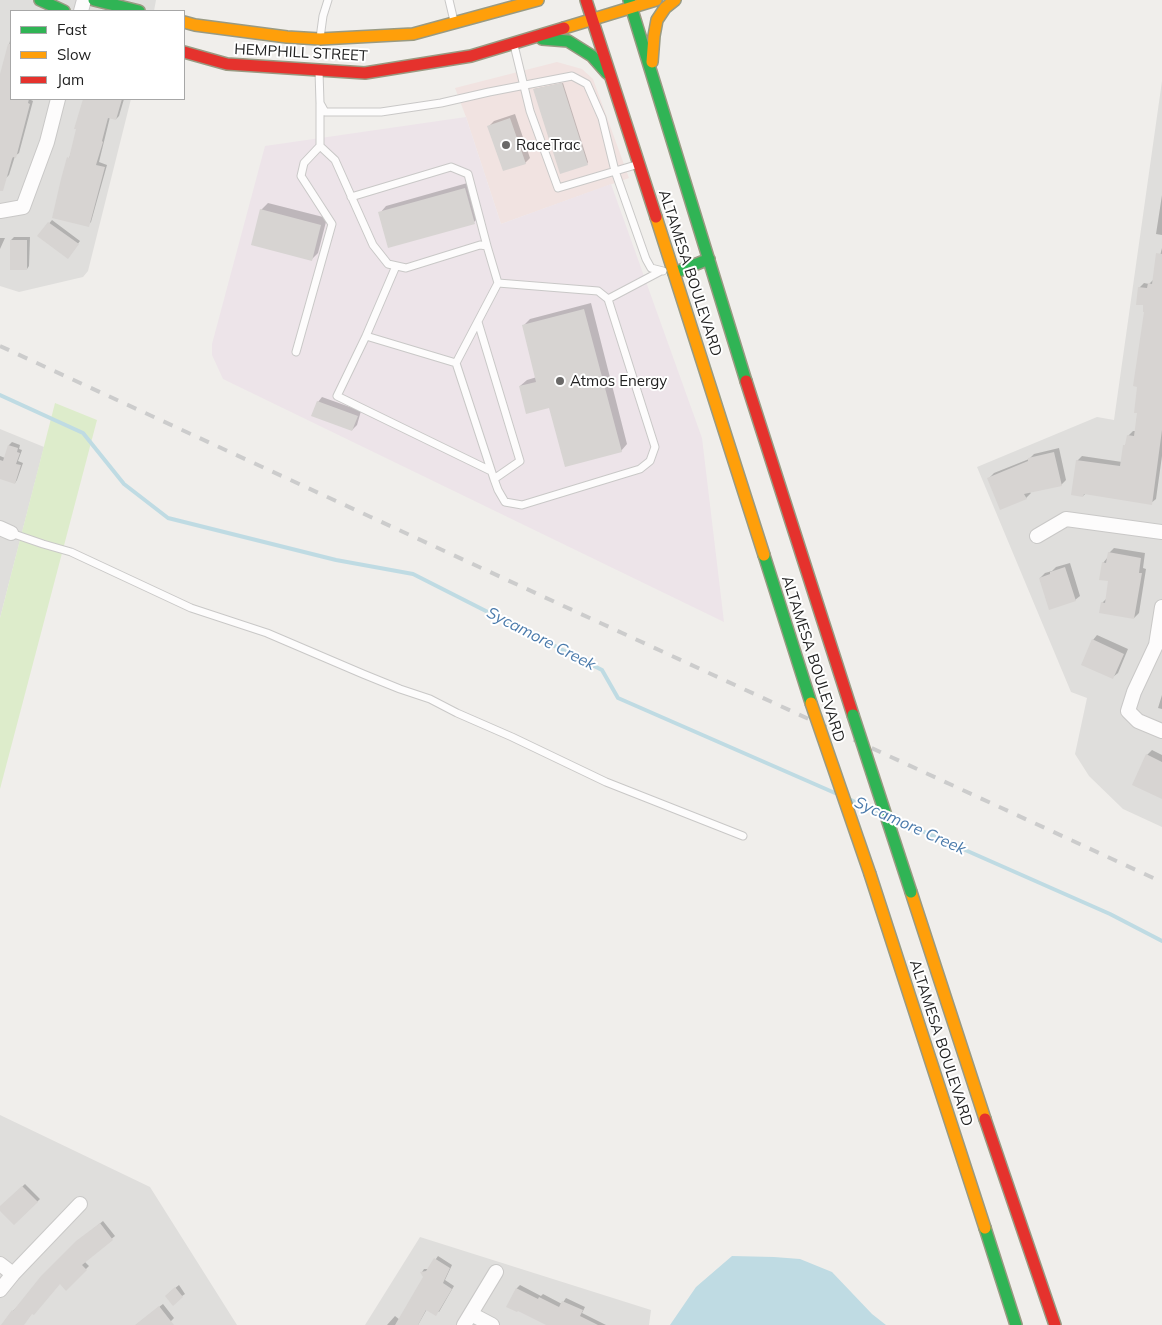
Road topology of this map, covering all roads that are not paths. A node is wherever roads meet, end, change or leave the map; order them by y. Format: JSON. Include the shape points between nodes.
{"nodes":[{"id":1,"x":40,"y":0,"type":"edge"},
{"id":2,"x":94,"y":0,"type":"edge"},
{"id":3,"x":328,"y":0,"type":"edge"},
{"id":4,"x":449,"y":0,"type":"edge"},
{"id":5,"x":586,"y":0,"type":"edge"},
{"id":6,"x":656,"y":0,"type":"edge"},
{"id":7,"x":675,"y":0,"type":"edge"},
{"id":8,"x":534,"y":1,"type":"edge"},
{"id":9,"x":630,"y":4,"type":"edge"},
{"id":10,"x":62,"y":10,"type":"edge"},
{"id":11,"x":136,"y":10,"type":"edge"},
{"id":12,"x":592,"y":20,"type":"junction"},
{"id":13,"x":185,"y":22,"type":"edge"},
{"id":14,"x":455,"y":22,"type":"junction"},
{"id":15,"x":533,"y":38,"type":"junction"},
{"id":16,"x":513,"y":43,"type":"junction"},
{"id":17,"x":319,"y":47,"type":"junction"},
{"id":18,"x":185,"y":52,"type":"edge"},
{"id":19,"x":319,"y":71,"type":"junction"},
{"id":20,"x":652,"y":74,"type":"junction"},
{"id":21,"x":611,"y":76,"type":"junction"},
{"id":22,"x":524,"y":86,"type":"junction"},
{"id":23,"x":58,"y":100,"type":"edge"},
{"id":24,"x":320,"y":103,"type":"junction"},
{"id":25,"x":320,"y":146,"type":"junction"},
{"id":26,"x":639,"y":164,"type":"junction"},
{"id":27,"x":615,"y":171,"type":"junction"},
{"id":28,"x":351,"y":196,"type":"junction"},
{"id":29,"x":0,"y":211,"type":"edge"},
{"id":30,"x":487,"y":246,"type":"junction"},
{"id":31,"x":709,"y":259,"type":"junction"},
{"id":32,"x":396,"y":266,"type":"junction"},
{"id":33,"x":661,"y":271,"type":"junction"},
{"id":34,"x":674,"y":273,"type":"junction"},
{"id":35,"x":498,"y":282,"type":"junction"},
{"id":36,"x":608,"y":299,"type":"junction"},
{"id":37,"x":478,"y":322,"type":"junction"},
{"id":38,"x":366,"y":336,"type":"junction"},
{"id":39,"x":296,"y":352,"type":"dead end"},
{"id":40,"x":456,"y":363,"type":"junction"},
{"id":41,"x":491,"y":471,"type":"junction"},
{"id":42,"x":494,"y":479,"type":"junction"},
{"id":43,"x":6,"y":531,"type":"edge"},
{"id":44,"x":1162,"y":532,"type":"edge"},
{"id":45,"x":1037,"y":536,"type":"dead end"},
{"id":46,"x":1162,"y":607,"type":"edge"},
{"id":47,"x":1162,"y":731,"type":"edge"},
{"id":48,"x":743,"y":836,"type":"dead end"},
{"id":49,"x":80,"y":1204,"type":"dead end"},
{"id":50,"x":0,"y":1264,"type":"edge"},
{"id":51,"x":496,"y":1272,"type":"dead end"},
{"id":52,"x":13,"y":1274,"type":"junction"},
{"id":53,"x":0,"y":1290,"type":"edge"},
{"id":54,"x":468,"y":1320,"type":"edge"},
{"id":55,"x":492,"y":1325,"type":"edge"},
{"id":56,"x":1016,"y":1325,"type":"edge"},
{"id":57,"x":1055,"y":1325,"type":"edge"}],
"edges":[{"from":1,"to":10,"type":"main road"},
{"from":2,"to":11,"type":"main road"},
{"from":3,"to":17,"type":"lane"},
{"from":4,"to":14,"type":"lane"},
{"from":5,"to":12,"type":"main road","name":"ALTAMESA BOULEVARD"},
{"from":6,"to":9,"type":"main road","name":"HEMPHILL STREET"},
{"from":7,"to":20,"type":"main road","via":[[657,20]]},
{"from":8,"to":14,"type":"main road","name":"HEMPHILL STREET"},
{"from":9,"to":12,"type":"main road","name":"HEMPHILL STREET"},
{"from":9,"to":20,"type":"main road","name":"ALTAMESA BOULEVARD"},
{"from":12,"to":15,"type":"main road","name":"HEMPHILL STREET"},
{"from":12,"to":21,"type":"main road","name":"ALTAMESA BOULEVARD"},
{"from":13,"to":17,"type":"main road","name":"HEMPHILL STREET","via":[[286,37]]},
{"from":14,"to":17,"type":"main road","name":"HEMPHILL STREET","via":[[413,34]]},
{"from":15,"to":16,"type":"main road","name":"HEMPHILL STREET"},
{"from":15,"to":21,"type":"main road","via":[[568,41],[592,56]]},
{"from":16,"to":19,"type":"main road","name":"HEMPHILL STREET","via":[[471,56],[365,74]]},
{"from":16,"to":22,"type":"lane"},
{"from":17,"to":19,"type":"main road"},
{"from":18,"to":19,"type":"main road","name":"HEMPHILL STREET","via":[[227,64]]},
{"from":19,"to":24,"type":"lane"},
{"from":20,"to":31,"type":"main road","name":"ALTAMESA BOULEVARD"},
{"from":21,"to":26,"type":"main road","name":"ALTAMESA BOULEVARD"},
{"from":22,"to":24,"type":"lane","via":[[381,112],[325,112]]},
{"from":22,"to":27,"type":"lane","via":[[572,76],[587,84],[602,118]]},
{"from":22,"to":27,"type":"lane","via":[[558,188]]},
{"from":23,"to":29,"type":"street","via":[[48,142],[23,207]]},
{"from":24,"to":25,"type":"lane"},
{"from":25,"to":28,"type":"lane","via":[[336,160]]},
{"from":25,"to":39,"type":"lane","via":[[304,163],[301,176],[332,224]]},
{"from":26,"to":27,"type":"lane"},
{"from":26,"to":34,"type":"main road","name":"ALTAMESA BOULEVARD"},
{"from":27,"to":33,"type":"lane","via":[[646,260],[651,268]]},
{"from":28,"to":30,"type":"lane","via":[[451,167],[468,174]]},
{"from":28,"to":32,"type":"lane","via":[[373,245],[388,264]]},
{"from":30,"to":32,"type":"lane","via":[[480,245],[406,268]]},
{"from":30,"to":35,"type":"lane"},
{"from":31,"to":34,"type":"main road"},
{"from":31,"to":57,"type":"main road","name":"ALTAMESA BOULEVARD","bridge":true,"via":[[853,715]]},
{"from":32,"to":38,"type":"lane"},
{"from":33,"to":34,"type":"lane"},
{"from":33,"to":36,"type":"lane"},
{"from":34,"to":56,"type":"main road","name":"ALTAMESA BOULEVARD","bridge":true,"via":[[811,703],[870,874]]},
{"from":35,"to":36,"type":"lane","via":[[598,291]]},
{"from":35,"to":37,"type":"lane"},
{"from":36,"to":42,"type":"lane","via":[[655,447],[650,461],[640,469],[522,505],[505,502]]},
{"from":37,"to":40,"type":"lane"},
{"from":37,"to":42,"type":"lane","via":[[520,461]]},
{"from":38,"to":40,"type":"lane"},
{"from":38,"to":41,"type":"lane","via":[[337,396]]},
{"from":40,"to":41,"type":"lane"},
{"from":41,"to":42,"type":"lane"},
{"from":43,"to":48,"type":"lane","via":[[71,552],[191,608],[267,633],[430,699],[606,782]]},
{"from":44,"to":45,"type":"street","via":[[1066,519]]},
{"from":46,"to":47,"type":"street","via":[[1156,645],[1128,711],[1138,721]]},
{"from":49,"to":52,"type":"street"},
{"from":50,"to":52,"type":"street"},
{"from":51,"to":54,"type":"street"},
{"from":52,"to":53,"type":"street"},
{"from":54,"to":55,"type":"street"}]}
